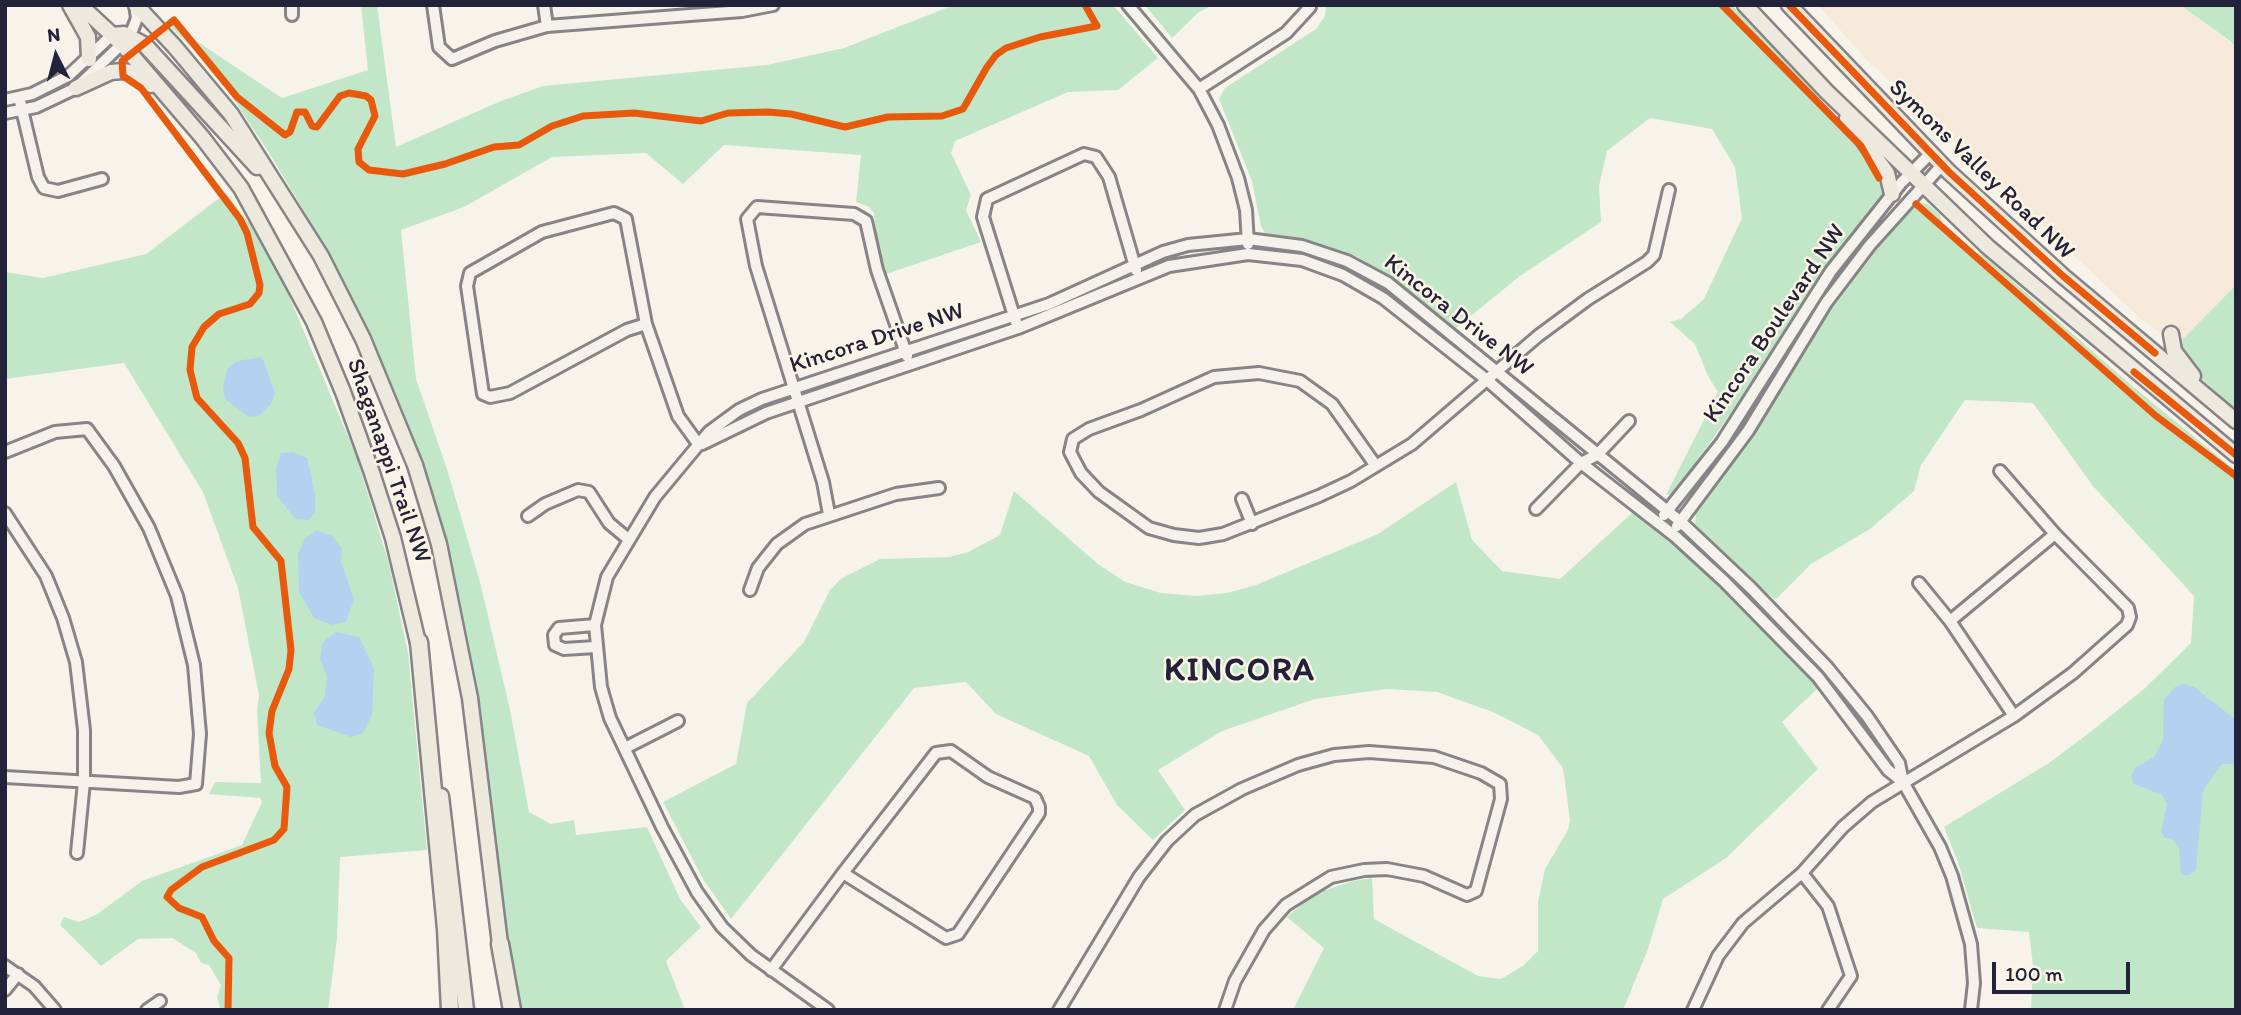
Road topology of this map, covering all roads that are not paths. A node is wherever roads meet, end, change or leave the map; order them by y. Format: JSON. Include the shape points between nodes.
{"nodes":[{"id":1,"x":70,"y":5,"type":"edge"},
{"id":2,"x":80,"y":5,"type":"edge"},
{"id":3,"x":136,"y":5,"type":"edge"},
{"id":4,"x":433,"y":5,"type":"edge"},
{"id":5,"x":544,"y":5,"type":"edge"},
{"id":6,"x":773,"y":5,"type":"edge"},
{"id":7,"x":1128,"y":5,"type":"edge"},
{"id":8,"x":1745,"y":5,"type":"edge"},
{"id":9,"x":1789,"y":5,"type":"edge"},
{"id":10,"x":742,"y":8,"type":"edge"},
{"id":11,"x":1310,"y":8,"type":"dead end"},
{"id":12,"x":547,"y":26,"type":"junction"},
{"id":13,"x":122,"y":39,"type":"junction"},
{"id":14,"x":89,"y":59,"type":"junction"},
{"id":15,"x":76,"y":88,"type":"junction"},
{"id":16,"x":1199,"y":89,"type":"junction"},
{"id":17,"x":1827,"y":92,"type":"junction"},
{"id":18,"x":166,"y":96,"type":"junction"},
{"id":19,"x":19,"y":97,"type":"junction"},
{"id":20,"x":5,"y":100,"type":"edge"},
{"id":21,"x":22,"y":110,"type":"junction"},
{"id":22,"x":5,"y":113,"type":"edge"},
{"id":23,"x":1931,"y":153,"type":"junction"},
{"id":24,"x":1942,"y":165,"type":"junction"},
{"id":25,"x":1912,"y":171,"type":"junction"},
{"id":26,"x":102,"y":179,"type":"dead end"},
{"id":27,"x":1924,"y":183,"type":"junction"},
{"id":28,"x":1669,"y":190,"type":"dead end"},
{"id":29,"x":282,"y":194,"type":"junction"},
{"id":30,"x":1892,"y":194,"type":"junction"},
{"id":31,"x":1248,"y":239,"type":"junction"},
{"id":32,"x":1248,"y":254,"type":"junction"},
{"id":33,"x":1134,"y":264,"type":"junction"},
{"id":34,"x":1139,"y":277,"type":"junction"},
{"id":35,"x":1015,"y":316,"type":"junction"},
{"id":36,"x":646,"y":324,"type":"junction"},
{"id":37,"x":1018,"y":328,"type":"junction"},
{"id":38,"x":2171,"y":334,"type":"dead end"},
{"id":39,"x":905,"y":352,"type":"junction"},
{"id":40,"x":910,"y":365,"type":"junction"},
{"id":41,"x":1497,"y":372,"type":"junction"},
{"id":42,"x":1487,"y":380,"type":"junction"},
{"id":43,"x":792,"y":389,"type":"junction"},
{"id":44,"x":796,"y":402,"type":"junction"},
{"id":45,"x":2221,"y":410,"type":"junction"},
{"id":46,"x":1629,"y":421,"type":"dead end"},
{"id":47,"x":2236,"y":421,"type":"edge"},
{"id":48,"x":699,"y":445,"type":"junction"},
{"id":49,"x":5,"y":452,"type":"edge"},
{"id":50,"x":1597,"y":455,"type":"junction"},
{"id":51,"x":2236,"y":455,"type":"edge"},
{"id":52,"x":1581,"y":463,"type":"junction"},
{"id":53,"x":1376,"y":466,"type":"junction"},
{"id":54,"x":2000,"y":471,"type":"dead end"},
{"id":55,"x":940,"y":488,"type":"dead end"},
{"id":56,"x":1242,"y":499,"type":"dead end"},
{"id":57,"x":1536,"y":509,"type":"dead end"},
{"id":58,"x":1668,"y":511,"type":"junction"},
{"id":59,"x":5,"y":513,"type":"edge"},
{"id":60,"x":829,"y":513,"type":"junction"},
{"id":61,"x":528,"y":516,"type":"dead end"},
{"id":62,"x":1681,"y":522,"type":"junction"},
{"id":63,"x":1658,"y":523,"type":"junction"},
{"id":64,"x":1252,"y":524,"type":"junction"},
{"id":65,"x":1671,"y":533,"type":"junction"},
{"id":66,"x":2056,"y":534,"type":"junction"},
{"id":67,"x":627,"y":538,"type":"junction"},
{"id":68,"x":1919,"y":583,"type":"dead end"},
{"id":69,"x":750,"y":590,"type":"dead end"},
{"id":70,"x":1950,"y":621,"type":"junction"},
{"id":71,"x":595,"y":625,"type":"junction"},
{"id":72,"x":419,"y":642,"type":"junction"},
{"id":73,"x":595,"y":647,"type":"junction"},
{"id":74,"x":2014,"y":716,"type":"junction"},
{"id":75,"x":678,"y":722,"type":"dead end"},
{"id":76,"x":625,"y":748,"type":"junction"},
{"id":77,"x":5,"y":777,"type":"edge"},
{"id":78,"x":84,"y":782,"type":"junction"},
{"id":79,"x":1903,"y":782,"type":"junction"},
{"id":80,"x":77,"y":853,"type":"dead end"},
{"id":81,"x":843,"y":873,"type":"junction"},
{"id":82,"x":1802,"y":873,"type":"junction"},
{"id":83,"x":500,"y":944,"type":"junction"},
{"id":84,"x":5,"y":966,"type":"edge"},
{"id":85,"x":771,"y":970,"type":"junction"},
{"id":86,"x":18,"y":974,"type":"junction"},
{"id":87,"x":5,"y":990,"type":"edge"},
{"id":88,"x":160,"y":1001,"type":"dead end"},
{"id":89,"x":1062,"y":1008,"type":"edge"},
{"id":90,"x":55,"y":1010,"type":"edge"},
{"id":91,"x":146,"y":1010,"type":"edge"},
{"id":92,"x":450,"y":1010,"type":"edge"},
{"id":93,"x":466,"y":1010,"type":"edge"},
{"id":94,"x":505,"y":1010,"type":"edge"},
{"id":95,"x":512,"y":1010,"type":"edge"},
{"id":96,"x":828,"y":1010,"type":"edge"},
{"id":97,"x":1225,"y":1010,"type":"edge"},
{"id":98,"x":1693,"y":1010,"type":"edge"},
{"id":99,"x":1828,"y":1010,"type":"edge"},
{"id":100,"x":1971,"y":1010,"type":"edge"}],
"edges":[{"from":1,"to":14,"type":"main road","via":[[88,37]]},
{"from":2,"to":13,"type":"main road","name":"Shaganappi Trail NW"},
{"from":3,"to":13,"type":"street","via":[[137,18]]},
{"from":3,"to":29,"type":"main road","name":"Shaganappi Trail NW","via":[[225,106]]},
{"from":4,"to":12,"type":"street","via":[[439,47],[452,59]]},
{"from":5,"to":12,"type":"street"},
{"from":6,"to":10,"type":"street"},
{"from":7,"to":16,"type":"street"},
{"from":8,"to":17,"type":"main road","name":"Symons Valley Road NW"},
{"from":9,"to":23,"type":"main road","name":"Symons Valley Road NW"},
{"from":10,"to":12,"type":"street"},
{"from":11,"to":16,"type":"street","via":[[1286,33]]},
{"from":13,"to":14,"type":"street"},
{"from":13,"to":15,"type":"street"},
{"from":13,"to":18,"type":"main road","name":"Shaganappi Trail NW"},
{"from":13,"to":29,"type":"main road","via":[[145,45]]},
{"from":14,"to":19,"type":"street","via":[[56,82]]},
{"from":15,"to":18,"type":"main road","via":[[122,71]]},
{"from":15,"to":21,"type":"street"},
{"from":16,"to":31,"type":"street","via":[[1238,178]]},
{"from":17,"to":25,"type":"main road","name":"Symons Valley Road NW"},
{"from":17,"to":30,"type":"main road","via":[[1887,173]]},
{"from":18,"to":72,"type":"main road","name":"Shaganappi Trail NW","via":[[241,188],[314,322],[372,473]]},
{"from":19,"to":20,"type":"street"},
{"from":19,"to":21,"type":"street"},
{"from":21,"to":22,"type":"street"},
{"from":21,"to":26,"type":"street","via":[[44,188],[58,191]]},
{"from":23,"to":24,"type":"main road","name":"Symons Valley Road NW"},
{"from":23,"to":25,"type":"street","name":"Kincora Boulevard NW"},
{"from":24,"to":27,"type":"street","name":"Kincora Boulevard NW"},
{"from":24,"to":45,"type":"main road","name":"Symons Valley Road NW","via":[[2063,276]]},
{"from":25,"to":27,"type":"main road","name":"Symons Valley Road NW"},
{"from":25,"to":30,"type":"street","name":"Kincora Boulevard NW"},
{"from":27,"to":51,"type":"main road","name":"Symons Valley Road NW","via":[[1997,255]]},
{"from":27,"to":62,"type":"street","name":"Kincora Boulevard NW","via":[[1826,303],[1748,430]]},
{"from":28,"to":41,"type":"street","via":[[1654,255],[1588,299]]},
{"from":29,"to":83,"type":"main road","name":"Shaganappi Trail NW","via":[[321,256],[363,339],[415,466],[439,544],[470,698]]},
{"from":30,"to":58,"type":"street","name":"Kincora Boulevard NW","via":[[1831,271],[1722,442]]},
{"from":31,"to":32,"type":"street"},
{"from":31,"to":33,"type":"street","name":"Kincora Drive NW","via":[[1188,245]]},
{"from":31,"to":41,"type":"street","name":"Kincora Drive NW","via":[[1302,246],[1369,272]]},
{"from":32,"to":34,"type":"street","name":"Kincora Drive NW","via":[[1196,259]]},
{"from":32,"to":42,"type":"street","name":"Kincora Drive NW","via":[[1302,260],[1363,285]]},
{"from":33,"to":34,"type":"street"},
{"from":33,"to":35,"type":"street","name":"Kincora Drive NW"},
{"from":33,"to":35,"type":"street","via":[[1109,177],[1096,157],[1084,154],[987,200],[983,217]]},
{"from":34,"to":37,"type":"street","name":"Kincora Drive NW"},
{"from":35,"to":37,"type":"street"},
{"from":35,"to":39,"type":"street","name":"Kincora Drive NW"},
{"from":36,"to":36,"type":"street","via":[[631,231],[626,219],[614,213],[542,232],[470,273],[467,286],[483,394],[490,397],[510,393]]},
{"from":36,"to":48,"type":"street","via":[[678,416]]},
{"from":37,"to":40,"type":"street","name":"Kincora Drive NW"},
{"from":38,"to":45,"type":"main road","via":[[2182,364]]},
{"from":39,"to":40,"type":"street"},
{"from":39,"to":43,"type":"street","name":"Kincora Drive NW"},
{"from":39,"to":43,"type":"street","via":[[866,221],[854,214],[757,207],[747,219],[755,266]]},
{"from":40,"to":44,"type":"street","name":"Kincora Drive NW"},
{"from":41,"to":42,"type":"street"},
{"from":41,"to":50,"type":"street","name":"Kincora Drive NW"},
{"from":42,"to":52,"type":"street","name":"Kincora Drive NW"},
{"from":42,"to":53,"type":"street","via":[[1412,444]]},
{"from":43,"to":44,"type":"street"},
{"from":43,"to":48,"type":"street","name":"Kincora Drive NW","via":[[739,410]]},
{"from":44,"to":48,"type":"street","name":"Kincora Drive NW"},
{"from":44,"to":60,"type":"street"},
{"from":45,"to":47,"type":"main road","name":"Symons Valley Road NW"},
{"from":46,"to":50,"type":"street"},
{"from":48,"to":67,"type":"street","name":"Kincora Drive NW"},
{"from":49,"to":78,"type":"street","via":[[55,432],[87,429],[149,528],[187,631],[199,711],[196,784]]},
{"from":50,"to":52,"type":"street"},
{"from":50,"to":58,"type":"street","name":"Kincora Drive NW"},
{"from":52,"to":57,"type":"street"},
{"from":52,"to":63,"type":"street","name":"Kincora Drive NW"},
{"from":53,"to":64,"type":"street"},
{"from":53,"to":64,"type":"street","via":[[1332,404],[1300,381],[1259,373],[1213,377],[1073,439],[1071,457],[1081,473],[1149,528],[1199,538]]},
{"from":54,"to":66,"type":"street"},
{"from":55,"to":60,"type":"street","via":[[896,494]]},
{"from":56,"to":64,"type":"street"},
{"from":58,"to":62,"type":"street","name":"Kincora Drive NW"},
{"from":58,"to":63,"type":"street","name":"Kincora Boulevard NW"},
{"from":59,"to":78,"type":"street","via":[[46,576],[70,639],[83,707]]},
{"from":60,"to":69,"type":"street","via":[[777,544],[758,568]]},
{"from":61,"to":67,"type":"street","via":[[579,490],[589,492],[609,523]]},
{"from":62,"to":65,"type":"street","name":"Kincora Boulevard NW"},
{"from":62,"to":79,"type":"street","name":"Kincora Drive NW","via":[[1848,691],[1899,763]]},
{"from":63,"to":65,"type":"street","name":"Kincora Drive NW"},
{"from":65,"to":79,"type":"street","name":"Kincora Drive NW","via":[[1818,677],[1888,771]]},
{"from":66,"to":70,"type":"street"},
{"from":66,"to":74,"type":"street","via":[[2128,608],[2130,617],[2127,625],[2073,673]]},
{"from":67,"to":71,"type":"street","name":"Kincora Drive NW","via":[[607,577]]},
{"from":68,"to":70,"type":"street"},
{"from":70,"to":74,"type":"street"},
{"from":71,"to":73,"type":"street","name":"Kincora Drive NW"},
{"from":71,"to":73,"type":"street","via":[[559,628],[554,635],[555,645],[564,649]]},
{"from":72,"to":92,"type":"highway"},
{"from":72,"to":93,"type":"main road","name":"Shaganappi Trail NW"},
{"from":73,"to":76,"type":"street","name":"Kincora Drive NW","via":[[610,718]]},
{"from":74,"to":79,"type":"street"},
{"from":75,"to":76,"type":"street"},
{"from":76,"to":85,"type":"street","name":"Kincora Drive NW","via":[[697,892],[722,927]]},
{"from":77,"to":78,"type":"street"},
{"from":78,"to":80,"type":"street"},
{"from":79,"to":82,"type":"street","via":[[1843,827]]},
{"from":79,"to":100,"type":"street","name":"Kincora Drive NW","via":[[1931,828],[1952,876],[1971,944]]},
{"from":81,"to":81,"type":"street","via":[[946,938],[958,934],[1040,807],[1035,798],[988,777],[951,751],[936,753]]},
{"from":81,"to":85,"type":"street"},
{"from":82,"to":98,"type":"street","via":[[1743,923],[1717,956]]},
{"from":82,"to":99,"type":"street","via":[[1828,906],[1851,976]]},
{"from":83,"to":94,"type":"main road","name":"Shaganappi Trail NW"},
{"from":83,"to":95,"type":"highway"},
{"from":84,"to":86,"type":"street"},
{"from":85,"to":96,"type":"street","name":"Kincora Drive NW"},
{"from":86,"to":87,"type":"street"},
{"from":86,"to":90,"type":"street"},
{"from":88,"to":91,"type":"street"},
{"from":89,"to":97,"type":"street","via":[[1132,888],[1167,841],[1195,815],[1242,789],[1317,760],[1378,751],[1453,762],[1500,784],[1501,799],[1476,891],[1467,895],[1424,876],[1387,869],[1331,877],[1286,905],[1264,930],[1235,981]]}]}
